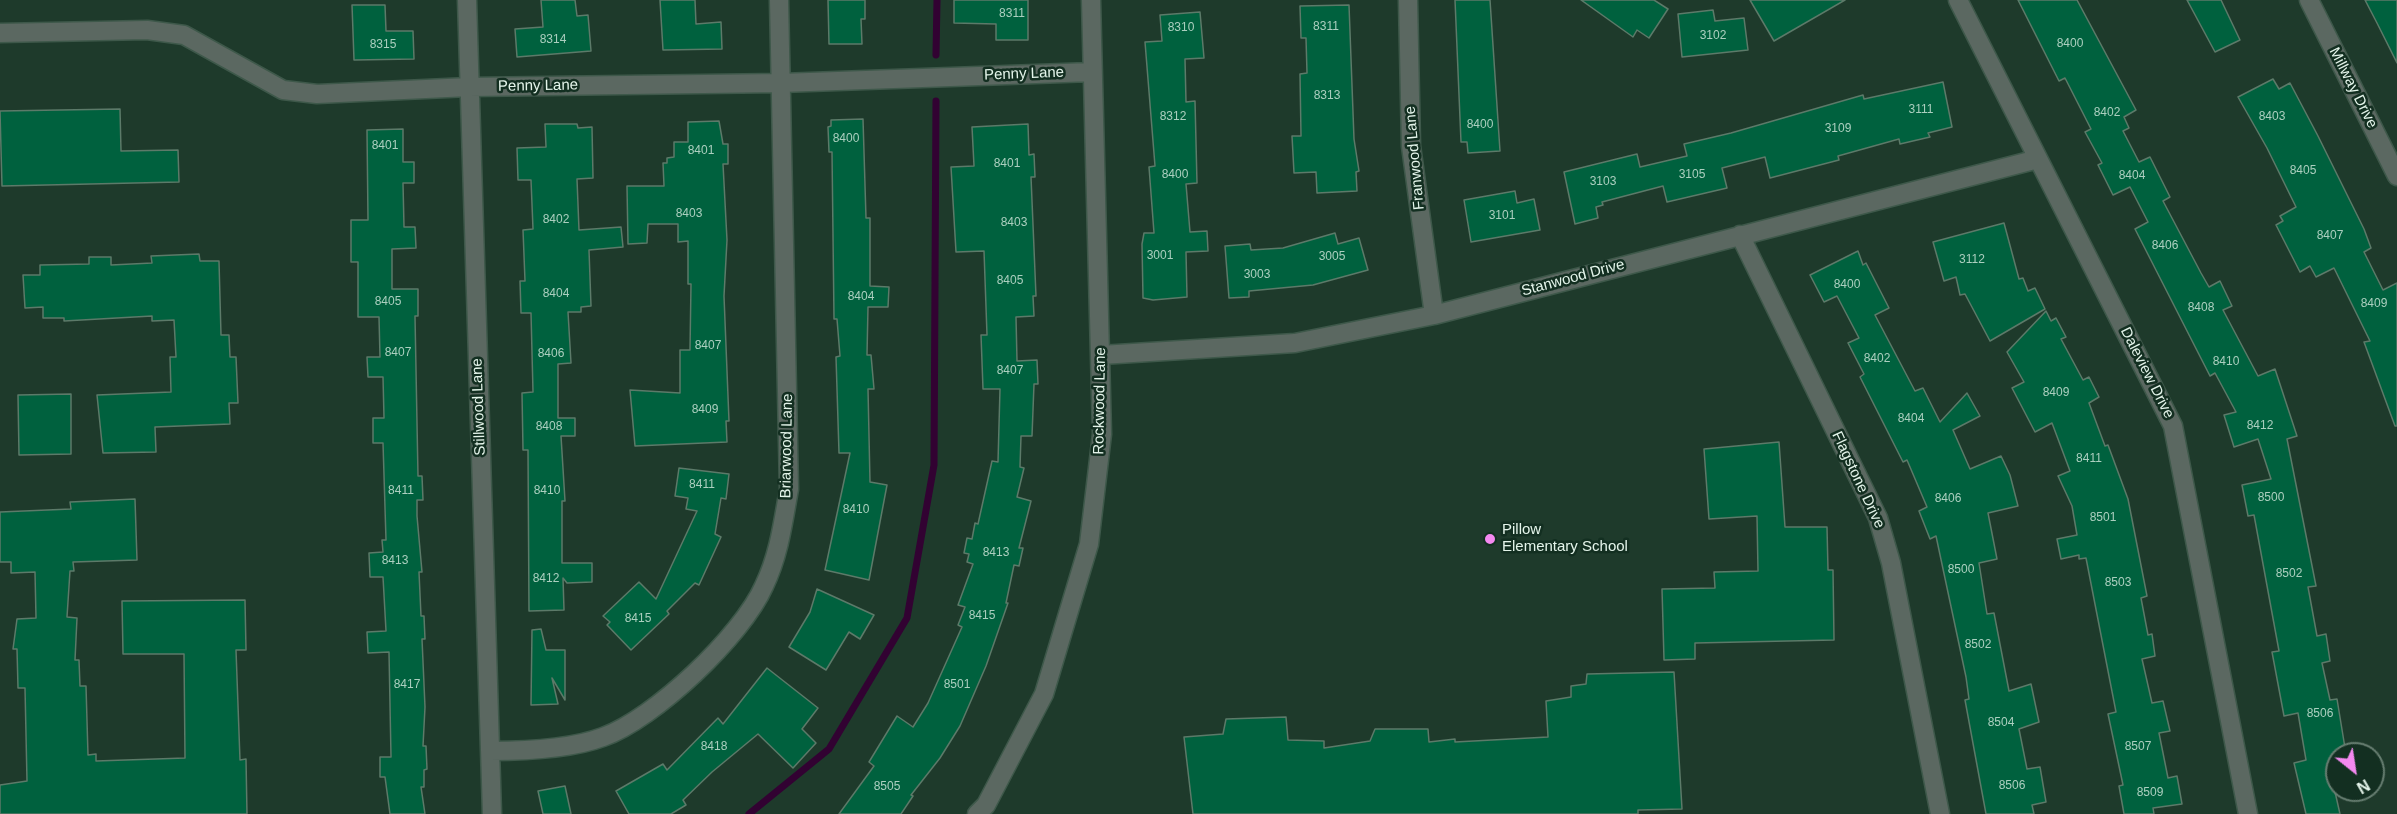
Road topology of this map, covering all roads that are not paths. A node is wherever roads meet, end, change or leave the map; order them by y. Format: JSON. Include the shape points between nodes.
{"nodes":[{"id":1,"x":467,"y":0,"type":"edge"},
{"id":2,"x":779,"y":0,"type":"edge"},
{"id":3,"x":1091,"y":0,"type":"edge"},
{"id":4,"x":1408,"y":0,"type":"edge"},
{"id":5,"x":1958,"y":0,"type":"edge"},
{"id":6,"x":2309,"y":0,"type":"edge"},
{"id":7,"x":0,"y":33,"type":"edge"},
{"id":8,"x":1092,"y":72,"type":"junction"},
{"id":9,"x":781,"y":83,"type":"junction"},
{"id":10,"x":469,"y":87,"type":"junction"},
{"id":11,"x":2038,"y":159,"type":"junction"},
{"id":12,"x":2397,"y":176,"type":"edge"},
{"id":13,"x":1740,"y":234,"type":"junction"},
{"id":14,"x":1434,"y":315,"type":"junction"},
{"id":15,"x":1101,"y":355,"type":"junction"},
{"id":16,"x":490,"y":751,"type":"junction"},
{"id":17,"x":987,"y":811,"type":"edge"},
{"id":18,"x":492,"y":814,"type":"edge"},
{"id":19,"x":1940,"y":814,"type":"edge"},
{"id":20,"x":2248,"y":814,"type":"edge"}],
"edges":[{"from":1,"to":10,"type":"street","name":"Stillwood Lane"},
{"from":2,"to":9,"type":"street","name":"Briarwood Lane"},
{"from":3,"to":8,"type":"street","name":"Rockwood Lane"},
{"from":4,"to":14,"type":"street","name":"Franwood Lane","via":[[1411,146]]},
{"from":5,"to":11,"type":"street","name":"Daleview Drive"},
{"from":6,"to":12,"type":"street","name":"Millway Drive"},
{"from":7,"to":10,"type":"street","name":"Penny Lane","via":[[147,30],[184,35],[283,90],[317,94]]},
{"from":8,"to":9,"type":"street","name":"Penny Lane"},
{"from":8,"to":15,"type":"street","name":"Rockwood Lane"},
{"from":9,"to":10,"type":"street","name":"Penny Lane"},
{"from":9,"to":16,"type":"street","name":"Briarwood Lane","via":[[789,489],[779,549],[764,588],[740,625],[696,673],[648,712],[604,737],[550,748]]},
{"from":10,"to":16,"type":"street","name":"Stillwood Lane"},
{"from":11,"to":13,"type":"street","name":"Stanwood Drive"},
{"from":11,"to":20,"type":"street","name":"Daleview Drive","via":[[2173,426]]},
{"from":13,"to":14,"type":"street","name":"Stanwood Drive"},
{"from":13,"to":19,"type":"street","name":"Flagstone Drive","via":[[1878,518],[1891,563]]},
{"from":14,"to":15,"type":"street","name":"Stanwood Drive","via":[[1295,343]]},
{"from":15,"to":17,"type":"street","name":"Rockwood Lane","via":[[1102,434],[1089,544],[1044,694]]},
{"from":16,"to":18,"type":"street","name":"Stillwood Lane"}]}
